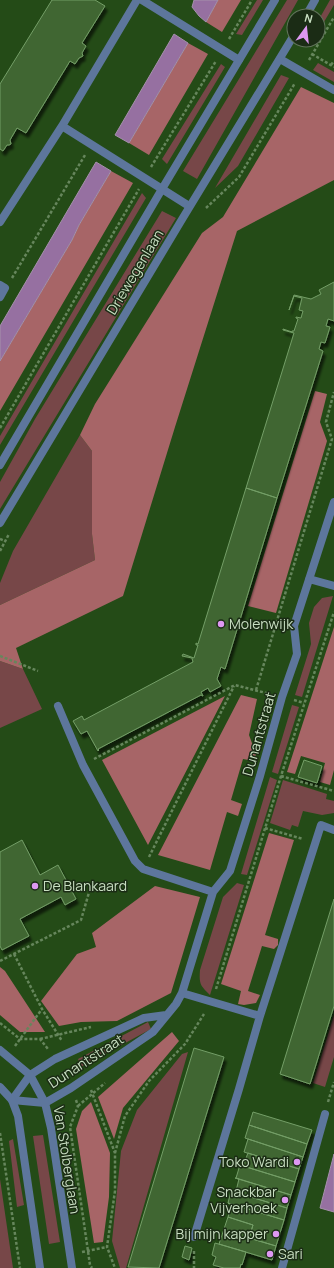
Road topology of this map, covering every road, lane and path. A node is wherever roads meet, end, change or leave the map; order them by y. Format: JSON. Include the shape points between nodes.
{"nodes":[{"id":1,"x":138,"y":0,"type":"edge"},
{"id":2,"x":142,"y":0,"type":"edge"},
{"id":3,"x":252,"y":0,"type":"edge"},
{"id":4,"x":275,"y":0,"type":"edge"},
{"id":5,"x":334,"y":17,"type":"edge"},
{"id":6,"x":286,"y":48,"type":"edge"},
{"id":7,"x":223,"y":50,"type":"junction"},
{"id":8,"x":312,"y":54,"type":"junction"},
{"id":9,"x":280,"y":59,"type":"junction"},
{"id":10,"x":239,"y":60,"type":"junction"},
{"id":11,"x":334,"y":61,"type":"edge"},
{"id":12,"x":331,"y":65,"type":"junction"},
{"id":13,"x":334,"y":67,"type":"edge"},
{"id":14,"x":302,"y":71,"type":"junction"},
{"id":15,"x":334,"y":90,"type":"edge"},
{"id":16,"x":62,"y":126,"type":"junction"},
{"id":17,"x":92,"y":144,"type":"junction"},
{"id":18,"x":145,"y":178,"type":"junction"},
{"id":19,"x":162,"y":189,"type":"junction"},
{"id":20,"x":214,"y":200,"type":"dead end"},
{"id":21,"x":190,"y":206,"type":"junction"},
{"id":22,"x":0,"y":222,"type":"edge"},
{"id":23,"x":3,"y":287,"type":"edge"},
{"id":24,"x":0,"y":297,"type":"edge"},
{"id":25,"x":334,"y":392,"type":"edge"},
{"id":26,"x":0,"y":428,"type":"edge"},
{"id":27,"x":0,"y":465,"type":"edge"},
{"id":28,"x":334,"y":502,"type":"edge"},
{"id":29,"x":0,"y":523,"type":"edge"},
{"id":30,"x":0,"y":539,"type":"edge"},
{"id":31,"x":5,"y":541,"type":"dead end"},
{"id":32,"x":309,"y":579,"type":"junction"},
{"id":33,"x":334,"y":586,"type":"edge"},
{"id":34,"x":334,"y":612,"type":"edge"},
{"id":35,"x":0,"y":656,"type":"edge"},
{"id":36,"x":38,"y":671,"type":"dead end"},
{"id":37,"x":234,"y":685,"type":"junction"},
{"id":38,"x":256,"y":690,"type":"junction"},
{"id":39,"x":282,"y":697,"type":"junction"},
{"id":40,"x":304,"y":703,"type":"junction"},
{"id":41,"x":58,"y":706,"type":"dead end"},
{"id":42,"x":83,"y":765,"type":"junction"},
{"id":43,"x":280,"y":776,"type":"junction"},
{"id":44,"x":334,"y":791,"type":"edge"},
{"id":45,"x":266,"y":828,"type":"junction"},
{"id":46,"x":334,"y":830,"type":"edge"},
{"id":47,"x":315,"y":843,"type":"junction"},
{"id":48,"x":143,"y":869,"type":"junction"},
{"id":49,"x":90,"y":889,"type":"dead end"},
{"id":50,"x":213,"y":892,"type":"junction"},
{"id":51,"x":14,"y":954,"type":"junction"},
{"id":52,"x":0,"y":961,"type":"edge"},
{"id":53,"x":182,"y":994,"type":"junction"},
{"id":54,"x":212,"y":1002,"type":"junction"},
{"id":55,"x":42,"y":1009,"type":"junction"},
{"id":56,"x":166,"y":1015,"type":"junction"},
{"id":57,"x":260,"y":1016,"type":"junction"},
{"id":58,"x":112,"y":1033,"type":"junction"},
{"id":59,"x":58,"y":1035,"type":"junction"},
{"id":60,"x":20,"y":1039,"type":"dead end"},
{"id":61,"x":40,"y":1039,"type":"dead end"},
{"id":62,"x":0,"y":1050,"type":"edge"},
{"id":63,"x":68,"y":1053,"type":"junction"},
{"id":64,"x":30,"y":1075,"type":"junction"},
{"id":65,"x":84,"y":1079,"type":"junction"},
{"id":66,"x":334,"y":1082,"type":"edge"},
{"id":67,"x":0,"y":1087,"type":"edge"},
{"id":68,"x":12,"y":1100,"type":"junction"},
{"id":69,"x":45,"y":1103,"type":"junction"},
{"id":70,"x":325,"y":1114,"type":"joint"},
{"id":71,"x":0,"y":1133,"type":"edge"},
{"id":72,"x":115,"y":1153,"type":"junction"},
{"id":73,"x":194,"y":1237,"type":"joint"},
{"id":74,"x":107,"y":1246,"type":"junction"},
{"id":75,"x":88,"y":1251,"type":"dead end"},
{"id":76,"x":20,"y":1268,"type":"edge"},
{"id":77,"x":40,"y":1268,"type":"edge"},
{"id":78,"x":72,"y":1268,"type":"edge"},
{"id":79,"x":115,"y":1268,"type":"edge"},
{"id":80,"x":194,"y":1268,"type":"edge"},
{"id":81,"x":282,"y":1268,"type":"edge"}],
"edges":[{"from":1,"to":16,"type":"street"},
{"from":2,"to":7,"type":"street"},
{"from":3,"to":7,"type":"path"},
{"from":4,"to":10,"type":"street","name":"Driewegenlaan"},
{"from":5,"to":8,"type":"path"},
{"from":6,"to":9,"type":"street","name":"Driewegenlaan"},
{"from":7,"to":10,"type":"street"},
{"from":7,"to":18,"type":"path"},
{"from":8,"to":12,"type":"path"},
{"from":8,"to":14,"type":"path"},
{"from":9,"to":14,"type":"street"},
{"from":9,"to":21,"type":"street","name":"Driewegenlaan"},
{"from":10,"to":19,"type":"street","name":"Driewegenlaan"},
{"from":11,"to":12,"type":"path"},
{"from":12,"to":13,"type":"path"},
{"from":14,"to":15,"type":"street"},
{"from":14,"to":20,"type":"path","via":[[239,177]]},
{"from":16,"to":17,"type":"street"},
{"from":16,"to":22,"type":"street"},
{"from":17,"to":18,"type":"street"},
{"from":17,"to":23,"type":"path"},
{"from":18,"to":19,"type":"street"},
{"from":18,"to":26,"type":"path"},
{"from":19,"to":21,"type":"street"},
{"from":19,"to":27,"type":"street","name":"Driewegenlaan"},
{"from":21,"to":29,"type":"street","name":"Driewegenlaan"},
{"from":23,"to":24,"type":"street"},
{"from":25,"to":38,"type":"path","via":[[326,422],[332,439]]},
{"from":28,"to":32,"type":"street","name":"Dunantstraat"},
{"from":30,"to":31,"type":"path"},
{"from":32,"to":33,"type":"street"},
{"from":32,"to":39,"type":"street","name":"Dunantstraat","via":[[294,626],[297,654]]},
{"from":34,"to":40,"type":"path"},
{"from":35,"to":36,"type":"path"},
{"from":37,"to":38,"type":"path"},
{"from":37,"to":42,"type":"path"},
{"from":37,"to":48,"type":"path"},
{"from":38,"to":39,"type":"path"},
{"from":39,"to":40,"type":"path"},
{"from":39,"to":50,"type":"street","name":"Dunantstraat","via":[[230,871]]},
{"from":40,"to":43,"type":"path"},
{"from":41,"to":42,"type":"street"},
{"from":42,"to":48,"type":"street","via":[[135,860]]},
{"from":43,"to":44,"type":"path"},
{"from":43,"to":45,"type":"path"},
{"from":45,"to":47,"type":"path"},
{"from":45,"to":54,"type":"path"},
{"from":46,"to":47,"type":"street","via":[[321,825]]},
{"from":47,"to":57,"type":"street"},
{"from":48,"to":50,"type":"street"},
{"from":49,"to":51,"type":"path","via":[[81,920]]},
{"from":50,"to":53,"type":"street","name":"Dunantstraat"},
{"from":51,"to":52,"type":"path"},
{"from":51,"to":55,"type":"path"},
{"from":53,"to":54,"type":"street"},
{"from":53,"to":56,"type":"street","name":"Dunantstraat"},
{"from":54,"to":57,"type":"street"},
{"from":54,"to":72,"type":"path","via":[[185,1044],[149,1081],[125,1116]]},
{"from":55,"to":59,"type":"path"},
{"from":55,"to":60,"type":"path"},
{"from":56,"to":58,"type":"street","name":"Dunantstraat","via":[[144,1018]]},
{"from":56,"to":65,"type":"street","name":"Dunantstraat","via":[[153,1032]]},
{"from":57,"to":73,"type":"street"},
{"from":58,"to":59,"type":"path","name":"Dunantstraat","via":[[89,1027]]},
{"from":58,"to":63,"type":"street","name":"Dunantstraat"},
{"from":59,"to":61,"type":"path","name":"Dunantstraat"},
{"from":59,"to":63,"type":"path"},
{"from":62,"to":64,"type":"street","name":"Van Stolberglaan"},
{"from":63,"to":64,"type":"street","name":"Dunantstraat"},
{"from":64,"to":68,"type":"street","name":"Dunantstraat"},
{"from":64,"to":69,"type":"street","name":"Van Stolberglaan"},
{"from":65,"to":69,"type":"street","name":"Dunantstraat"},
{"from":65,"to":72,"type":"path","via":[[93,1093]]},
{"from":66,"to":70,"type":"path"},
{"from":67,"to":68,"type":"street"},
{"from":68,"to":69,"type":"street","name":"Dunantstraat"},
{"from":68,"to":77,"type":"street","via":[[21,1133]]},
{"from":69,"to":78,"type":"street","name":"Van Stolberglaan"},
{"from":70,"to":81,"type":"street"},
{"from":71,"to":76,"type":"path"},
{"from":72,"to":74,"type":"path","via":[[115,1191]]},
{"from":73,"to":80,"type":"path"},
{"from":74,"to":75,"type":"path"},
{"from":74,"to":79,"type":"path"}]}
